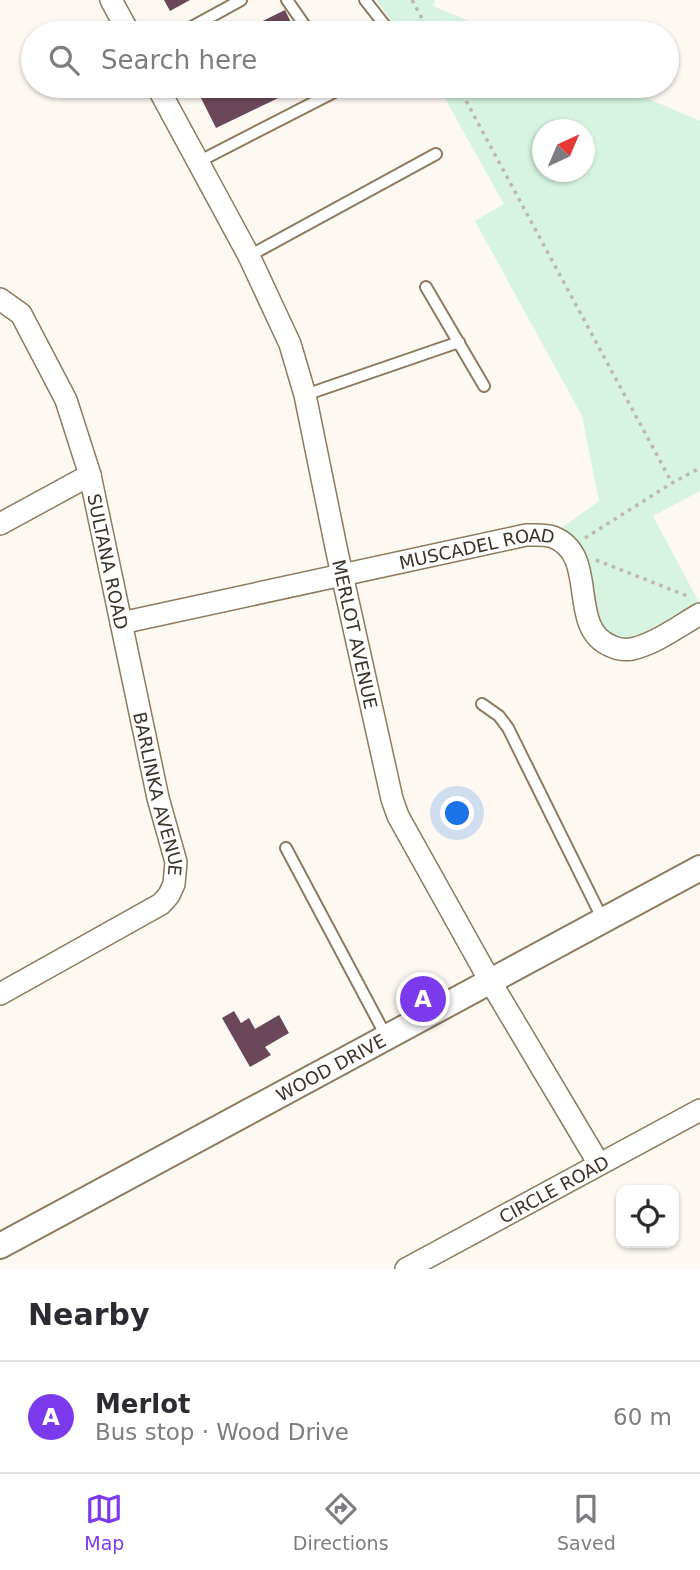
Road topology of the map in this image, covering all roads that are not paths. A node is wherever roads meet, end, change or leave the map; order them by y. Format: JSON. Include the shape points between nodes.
{"nodes":[{"id":1,"x":111,"y":0,"type":"edge"},
{"id":2,"x":241,"y":0,"type":"edge"},
{"id":3,"x":287,"y":0,"type":"edge"},
{"id":4,"x":365,"y":0,"type":"edge"},
{"id":5,"x":122,"y":21,"type":"edge"},
{"id":6,"x":203,"y":21,"type":"edge"},
{"id":7,"x":302,"y":21,"type":"edge"},
{"id":8,"x":382,"y":21,"type":"edge"},
{"id":9,"x":163,"y":98,"type":"edge"},
{"id":10,"x":323,"y":98,"type":"edge"},
{"id":11,"x":436,"y":154,"type":"dead end"},
{"id":12,"x":198,"y":162,"type":"junction"},
{"id":13,"x":250,"y":256,"type":"junction"},
{"id":14,"x":426,"y":287,"type":"dead end"},
{"id":15,"x":0,"y":299,"type":"edge"},
{"id":16,"x":459,"y":342,"type":"junction"},
{"id":17,"x":484,"y":386,"type":"dead end"},
{"id":18,"x":305,"y":395,"type":"junction"},
{"id":19,"x":90,"y":475,"type":"junction"},
{"id":20,"x":0,"y":524,"type":"edge"},
{"id":21,"x":342,"y":574,"type":"junction"},
{"id":22,"x":700,"y":614,"type":"edge"},
{"id":23,"x":121,"y":623,"type":"junction"},
{"id":24,"x":482,"y":704,"type":"dead end"},
{"id":25,"x":286,"y":848,"type":"dead end"},
{"id":26,"x":700,"y":868,"type":"edge"},
{"id":27,"x":603,"y":920,"type":"junction"},
{"id":28,"x":490,"y":981,"type":"junction"},
{"id":29,"x":2,"y":988,"type":"edge"},
{"id":30,"x":386,"y":1036,"type":"junction"},
{"id":31,"x":700,"y":1110,"type":"edge"},
{"id":32,"x":599,"y":1164,"type":"junction"},
{"id":33,"x":0,"y":1246,"type":"edge"},
{"id":34,"x":406,"y":1269,"type":"edge"}],
"edges":[{"from":1,"to":5,"type":"street"},
{"from":2,"to":6,"type":"lane"},
{"from":3,"to":7,"type":"lane"},
{"from":4,"to":8,"type":"lane"},
{"from":9,"to":12,"type":"street","name":"MERLOT AVENUE"},
{"from":10,"to":12,"type":"lane"},
{"from":11,"to":13,"type":"lane"},
{"from":12,"to":13,"type":"street","name":"MERLOT AVENUE"},
{"from":13,"to":18,"type":"street","name":"MERLOT AVENUE","via":[[290,344]]},
{"from":14,"to":16,"type":"lane"},
{"from":15,"to":19,"type":"street","name":"SULTANA ROAD","via":[[21,314],[54,376]]},
{"from":16,"to":17,"type":"lane"},
{"from":16,"to":18,"type":"lane"},
{"from":18,"to":21,"type":"street","name":"MERLOT AVENUE"},
{"from":19,"to":20,"type":"street"},
{"from":19,"to":23,"type":"street","name":"SULTANA ROAD"},
{"from":21,"to":22,"type":"street","name":"MUSCADEL ROAD","via":[[526,535],[550,535],[575,558],[587,617],[603,643],[633,649]]},
{"from":21,"to":23,"type":"street","name":"SULTANA ROAD"},
{"from":21,"to":28,"type":"street","name":"MERLOT AVENUE","via":[[392,799]]},
{"from":23,"to":29,"type":"street","name":"BARLINKA AVENUE","via":[[176,862],[174,884],[161,904]]},
{"from":24,"to":27,"type":"lane","via":[[508,727]]},
{"from":25,"to":30,"type":"lane"},
{"from":26,"to":27,"type":"street","name":"WOOD DRIVE"},
{"from":27,"to":28,"type":"street","name":"WOOD DRIVE"},
{"from":28,"to":30,"type":"street","name":"WOOD DRIVE"},
{"from":28,"to":32,"type":"street","name":"MERLOT AVENUE"},
{"from":30,"to":33,"type":"street","name":"WOOD DRIVE"},
{"from":31,"to":32,"type":"street","name":"CIRCLE ROAD"},
{"from":32,"to":34,"type":"street","name":"CIRCLE ROAD"}]}
